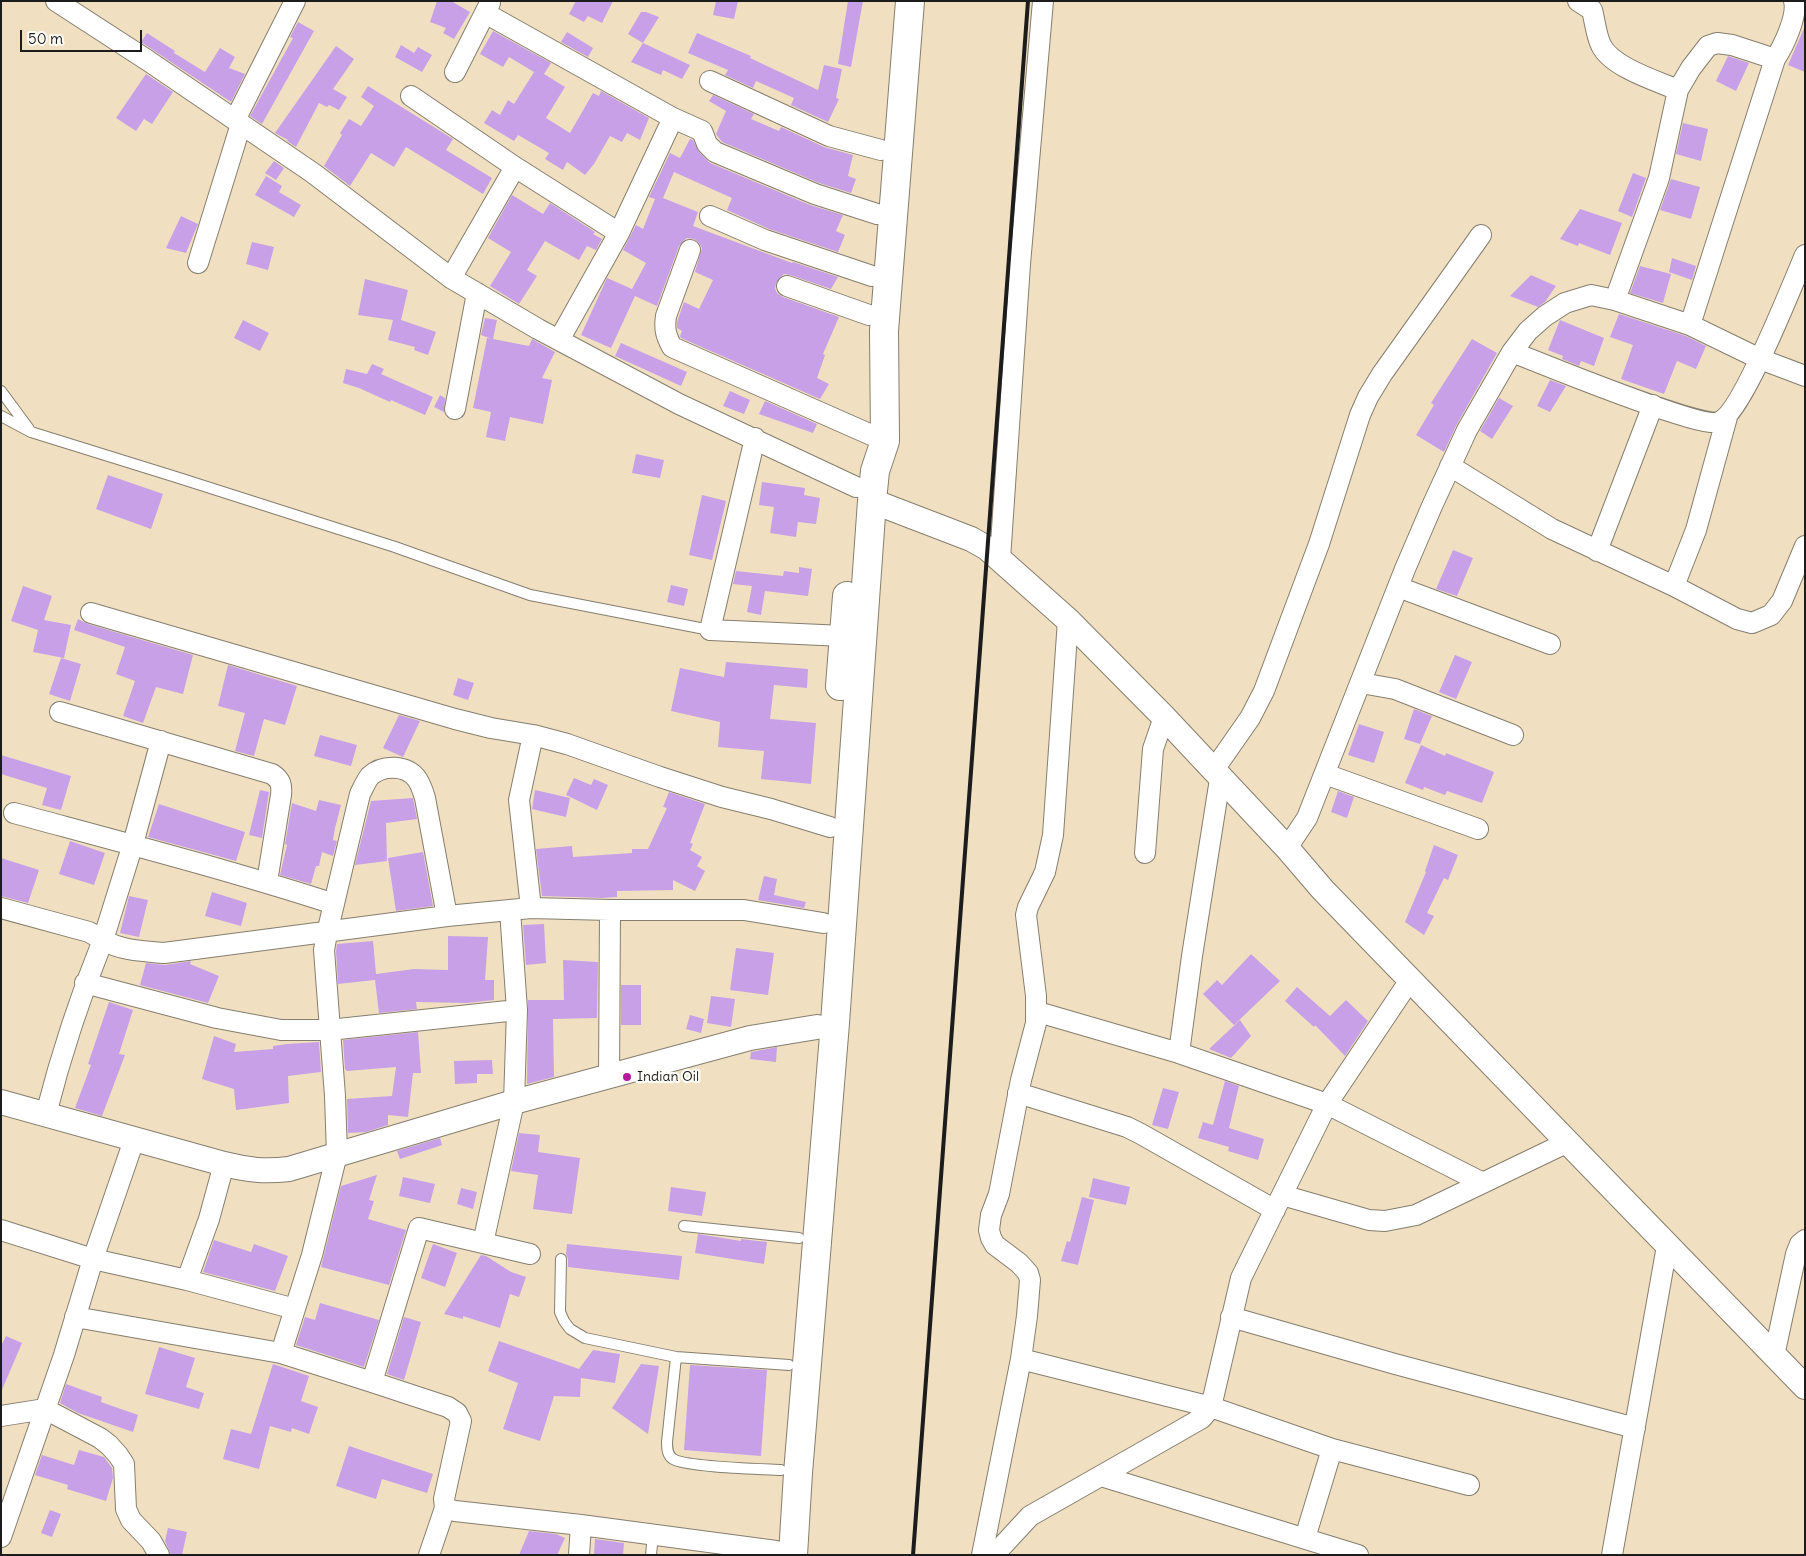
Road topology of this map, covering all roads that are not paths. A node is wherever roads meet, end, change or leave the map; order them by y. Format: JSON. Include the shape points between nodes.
{"nodes":[{"id":1,"x":56,"y":1,"type":"edge"},
{"id":2,"x":295,"y":1,"type":"edge"},
{"id":3,"x":894,"y":1,"type":"edge"},
{"id":4,"x":910,"y":1,"type":"edge"},
{"id":5,"x":1043,"y":1,"type":"edge"},
{"id":6,"x":1578,"y":1,"type":"edge"},
{"id":7,"x":1794,"y":1,"type":"edge"},
{"id":8,"x":488,"y":7,"type":"edge"},
{"id":9,"x":1775,"y":59,"type":"junction"},
{"id":10,"x":455,"y":72,"type":"dead end"},
{"id":11,"x":710,"y":82,"type":"dead end"},
{"id":12,"x":1678,"y":90,"type":"junction"},
{"id":13,"x":411,"y":96,"type":"dead end"},
{"id":14,"x":672,"y":118,"type":"junction"},
{"id":15,"x":238,"y":122,"type":"junction"},
{"id":16,"x":881,"y":150,"type":"junction"},
{"id":17,"x":515,"y":167,"type":"junction"},
{"id":18,"x":877,"y":214,"type":"junction"},
{"id":19,"x":710,"y":216,"type":"dead end"},
{"id":20,"x":619,"y":234,"type":"junction"},
{"id":21,"x":1481,"y":235,"type":"dead end"},
{"id":22,"x":690,"y":250,"type":"dead end"},
{"id":23,"x":1805,"y":255,"type":"edge"},
{"id":24,"x":198,"y":262,"type":"dead end"},
{"id":25,"x":872,"y":276,"type":"junction"},
{"id":26,"x":451,"y":278,"type":"junction"},
{"id":27,"x":787,"y":286,"type":"dead end"},
{"id":28,"x":477,"y":293,"type":"junction"},
{"id":29,"x":1614,"y":300,"type":"junction"},
{"id":30,"x":869,"y":316,"type":"junction"},
{"id":31,"x":1690,"y":325,"type":"junction"},
{"id":32,"x":559,"y":340,"type":"junction"},
{"id":33,"x":1512,"y":352,"type":"junction"},
{"id":34,"x":1760,"y":359,"type":"junction"},
{"id":35,"x":1805,"y":376,"type":"edge"},
{"id":36,"x":1,"y":392,"type":"edge"},
{"id":37,"x":1654,"y":405,"type":"junction"},
{"id":38,"x":455,"y":409,"type":"dead end"},
{"id":39,"x":1,"y":416,"type":"edge"},
{"id":40,"x":1727,"y":417,"type":"junction"},
{"id":41,"x":31,"y":432,"type":"junction"},
{"id":42,"x":755,"y":438,"type":"junction"},
{"id":43,"x":876,"y":438,"type":"junction"},
{"id":44,"x":1450,"y":466,"type":"junction"},
{"id":45,"x":864,"y":494,"type":"junction"},
{"id":46,"x":1804,"y":550,"type":"edge"},
{"id":47,"x":1597,"y":551,"type":"junction"},
{"id":48,"x":1000,"y":559,"type":"junction"},
{"id":49,"x":1674,"y":586,"type":"junction"},
{"id":50,"x":1398,"y":587,"type":"junction"},
{"id":51,"x":91,"y":613,"type":"dead end"},
{"id":52,"x":1068,"y":620,"type":"junction"},
{"id":53,"x":710,"y":630,"type":"junction"},
{"id":54,"x":844,"y":636,"type":"junction"},
{"id":55,"x":1550,"y":644,"type":"dead end"},
{"id":56,"x":1361,"y":683,"type":"junction"},
{"id":57,"x":60,"y":712,"type":"dead end"},
{"id":58,"x":1164,"y":717,"type":"junction"},
{"id":59,"x":533,"y":734,"type":"junction"},
{"id":60,"x":1513,"y":735,"type":"dead end"},
{"id":61,"x":161,"y":741,"type":"junction"},
{"id":62,"x":1325,"y":774,"type":"junction"},
{"id":63,"x":1217,"y":775,"type":"junction"},
{"id":64,"x":14,"y":813,"type":"dead end"},
{"id":65,"x":830,"y":827,"type":"junction"},
{"id":66,"x":1478,"y":828,"type":"dead end"},
{"id":67,"x":133,"y":844,"type":"junction"},
{"id":68,"x":1287,"y":848,"type":"junction"},
{"id":69,"x":1145,"y":853,"type":"dead end"},
{"id":70,"x":267,"y":882,"type":"junction"},
{"id":71,"x":334,"y":904,"type":"junction"},
{"id":72,"x":1,"y":908,"type":"edge"},
{"id":73,"x":531,"y":908,"type":"junction"},
{"id":74,"x":510,"y":910,"type":"junction"},
{"id":75,"x":610,"y":910,"type":"junction"},
{"id":76,"x":447,"y":916,"type":"junction"},
{"id":77,"x":823,"y":923,"type":"junction"},
{"id":78,"x":326,"y":933,"type":"junction"},
{"id":79,"x":103,"y":940,"type":"junction"},
{"id":80,"x":1410,"y":980,"type":"junction"},
{"id":81,"x":86,"y":983,"type":"junction"},
{"id":82,"x":517,"y":1010,"type":"junction"},
{"id":83,"x":1038,"y":1012,"type":"junction"},
{"id":84,"x":817,"y":1026,"type":"junction"},
{"id":85,"x":329,"y":1030,"type":"junction"},
{"id":86,"x":1179,"y":1052,"type":"junction"},
{"id":87,"x":610,"y":1077,"type":"junction"},
{"id":88,"x":1018,"y":1093,"type":"junction"},
{"id":89,"x":1,"y":1102,"type":"edge"},
{"id":90,"x":514,"y":1102,"type":"junction"},
{"id":91,"x":1327,"y":1104,"type":"junction"},
{"id":92,"x":46,"y":1114,"type":"junction"},
{"id":93,"x":134,"y":1140,"type":"junction"},
{"id":94,"x":1568,"y":1142,"type":"junction"},
{"id":95,"x":337,"y":1154,"type":"junction"},
{"id":96,"x":224,"y":1164,"type":"junction"},
{"id":97,"x":1483,"y":1183,"type":"junction"},
{"id":98,"x":1278,"y":1203,"type":"junction"},
{"id":99,"x":684,"y":1226,"type":"dead end"},
{"id":100,"x":1,"y":1230,"type":"edge"},
{"id":101,"x":799,"y":1238,"type":"junction"},
{"id":102,"x":1805,"y":1240,"type":"edge"},
{"id":103,"x":483,"y":1243,"type":"junction"},
{"id":104,"x":1667,"y":1246,"type":"junction"},
{"id":105,"x":530,"y":1254,"type":"dead end"},
{"id":106,"x":93,"y":1259,"type":"junction"},
{"id":107,"x":561,"y":1259,"type":"dead end"},
{"id":108,"x":187,"y":1280,"type":"junction"},
{"id":109,"x":294,"y":1310,"type":"junction"},
{"id":110,"x":75,"y":1317,"type":"junction"},
{"id":111,"x":1231,"y":1317,"type":"junction"},
{"id":112,"x":281,"y":1353,"type":"junction"},
{"id":113,"x":1774,"y":1356,"type":"junction"},
{"id":114,"x":676,"y":1357,"type":"junction"},
{"id":115,"x":1021,"y":1359,"type":"junction"},
{"id":116,"x":789,"y":1365,"type":"junction"},
{"id":117,"x":372,"y":1382,"type":"junction"},
{"id":118,"x":1805,"y":1387,"type":"edge"},
{"id":119,"x":1211,"y":1407,"type":"junction"},
{"id":120,"x":45,"y":1410,"type":"junction"},
{"id":121,"x":1,"y":1416,"type":"edge"},
{"id":122,"x":1635,"y":1428,"type":"junction"},
{"id":123,"x":1332,"y":1449,"type":"junction"},
{"id":124,"x":781,"y":1470,"type":"junction"},
{"id":125,"x":1101,"y":1476,"type":"junction"},
{"id":126,"x":1468,"y":1485,"type":"dead end"},
{"id":127,"x":444,"y":1508,"type":"junction"},
{"id":128,"x":581,"y":1525,"type":"junction"},
{"id":129,"x":653,"y":1534,"type":"junction"},
{"id":130,"x":1,"y":1537,"type":"edge"},
{"id":131,"x":1305,"y":1538,"type":"junction"},
{"id":132,"x":782,"y":1553,"type":"edge"},
{"id":133,"x":159,"y":1555,"type":"edge"},
{"id":134,"x":430,"y":1555,"type":"edge"},
{"id":135,"x":579,"y":1555,"type":"edge"},
{"id":136,"x":651,"y":1555,"type":"edge"},
{"id":137,"x":982,"y":1555,"type":"edge"},
{"id":138,"x":994,"y":1555,"type":"edge"},
{"id":139,"x":1358,"y":1555,"type":"edge"},
{"id":140,"x":1612,"y":1555,"type":"edge"}],
"edges":[{"from":1,"to":15,"type":"street"},
{"from":2,"to":15,"type":"street"},
{"from":3,"to":16,"type":"main road"},
{"from":4,"to":43,"type":"main road"},
{"from":5,"to":48,"type":"street","via":[[1020,264]]},
{"from":6,"to":12,"type":"street","via":[[1592,10],[1601,45],[1607,54],[1620,64]]},
{"from":7,"to":9,"type":"street","via":[[1793,20]]},
{"from":8,"to":10,"type":"street"},
{"from":8,"to":14,"type":"street"},
{"from":9,"to":12,"type":"street","via":[[1717,43],[1708,46],[1697,59]]},
{"from":9,"to":31,"type":"street"},
{"from":11,"to":16,"type":"street","via":[[829,136]]},
{"from":12,"to":29,"type":"street","via":[[1659,178]]},
{"from":13,"to":17,"type":"street"},
{"from":14,"to":18,"type":"street","via":[[702,131],[707,144],[715,152],[815,194]]},
{"from":14,"to":20,"type":"street"},
{"from":15,"to":24,"type":"street"},
{"from":15,"to":26,"type":"street","via":[[313,173]]},
{"from":16,"to":18,"type":"main road"},
{"from":17,"to":20,"type":"street"},
{"from":17,"to":26,"type":"street"},
{"from":18,"to":25,"type":"main road"},
{"from":19,"to":25,"type":"street","via":[[765,240]]},
{"from":20,"to":32,"type":"street"},
{"from":21,"to":63,"type":"street","via":[[1368,397],[1319,544],[1264,691]]},
{"from":22,"to":43,"type":"street","via":[[665,321],[666,336],[672,347]]},
{"from":23,"to":34,"type":"street"},
{"from":25,"to":30,"type":"main road"},
{"from":26,"to":28,"type":"street"},
{"from":27,"to":30,"type":"street"},
{"from":28,"to":32,"type":"street"},
{"from":28,"to":38,"type":"street"},
{"from":29,"to":31,"type":"street"},
{"from":29,"to":33,"type":"street","via":[[1591,295],[1565,303],[1528,331]]},
{"from":30,"to":43,"type":"main road"},
{"from":31,"to":34,"type":"street"},
{"from":32,"to":42,"type":"street","via":[[679,404]]},
{"from":33,"to":37,"type":"street"},
{"from":33,"to":44,"type":"street"},
{"from":34,"to":35,"type":"street"},
{"from":34,"to":40,"type":"street"},
{"from":36,"to":41,"type":"lane"},
{"from":37,"to":40,"type":"street","via":[[1709,423]]},
{"from":37,"to":47,"type":"street"},
{"from":39,"to":41,"type":"lane"},
{"from":40,"to":49,"type":"street","via":[[1696,530]]},
{"from":41,"to":53,"type":"lane","via":[[395,547],[530,595]]},
{"from":42,"to":45,"type":"street"},
{"from":42,"to":53,"type":"street"},
{"from":43,"to":45,"type":"main road","via":[[875,471]]},
{"from":44,"to":47,"type":"street","via":[[1552,529]]},
{"from":44,"to":50,"type":"street"},
{"from":45,"to":48,"type":"street","via":[[971,539]]},
{"from":45,"to":54,"type":"main road"},
{"from":45,"to":132,"type":"main road","via":[[835,1023],[798,1472]]},
{"from":46,"to":49,"type":"street","via":[[1782,601],[1772,615],[1752,623],[1737,620]]},
{"from":47,"to":49,"type":"street"},
{"from":48,"to":52,"type":"street"},
{"from":50,"to":55,"type":"street"},
{"from":50,"to":56,"type":"street"},
{"from":51,"to":59,"type":"street","via":[[455,719]]},
{"from":52,"to":58,"type":"street"},
{"from":52,"to":83,"type":"street","via":[[1053,835],[1045,872],[1026,914]]},
{"from":53,"to":54,"type":"street"},
{"from":54,"to":65,"type":"main road"},
{"from":56,"to":60,"type":"street","via":[[1395,689]]},
{"from":56,"to":62,"type":"street"},
{"from":57,"to":61,"type":"street"},
{"from":58,"to":63,"type":"street"},
{"from":58,"to":69,"type":"street","via":[[1153,749]]},
{"from":59,"to":65,"type":"street","via":[[722,797],[772,808]]},
{"from":59,"to":73,"type":"street","via":[[519,800]]},
{"from":61,"to":67,"type":"street"},
{"from":61,"to":70,"type":"street","via":[[272,774],[279,779],[282,787]]},
{"from":62,"to":66,"type":"street"},
{"from":62,"to":68,"type":"street","via":[[1307,818]]},
{"from":63,"to":68,"type":"street"},
{"from":63,"to":86,"type":"street"},
{"from":64,"to":67,"type":"street"},
{"from":65,"to":77,"type":"main road"},
{"from":67,"to":70,"type":"street"},
{"from":67,"to":79,"type":"street"},
{"from":68,"to":80,"type":"street"},
{"from":70,"to":71,"type":"street"},
{"from":71,"to":76,"type":"street","via":[[360,794],[376,772],[399,768],[416,777],[421,785]]},
{"from":71,"to":78,"type":"street"},
{"from":72,"to":79,"type":"street","via":[[89,932]]},
{"from":73,"to":74,"type":"street"},
{"from":73,"to":75,"type":"street"},
{"from":74,"to":76,"type":"street"},
{"from":74,"to":82,"type":"street"},
{"from":75,"to":77,"type":"street","via":[[744,910]]},
{"from":75,"to":87,"type":"street"},
{"from":76,"to":78,"type":"street"},
{"from":77,"to":84,"type":"main road"},
{"from":78,"to":79,"type":"street","via":[[164,953],[131,950]]},
{"from":78,"to":85,"type":"street","via":[[324,950]]},
{"from":79,"to":81,"type":"street"},
{"from":80,"to":91,"type":"street"},
{"from":80,"to":94,"type":"street"},
{"from":81,"to":85,"type":"street","via":[[217,1018],[282,1030]]},
{"from":81,"to":92,"type":"street","via":[[61,1056]]},
{"from":82,"to":85,"type":"street"},
{"from":82,"to":90,"type":"street"},
{"from":83,"to":86,"type":"street"},
{"from":83,"to":88,"type":"street"},
{"from":84,"to":87,"type":"street","via":[[750,1038]]},
{"from":84,"to":101,"type":"main road"},
{"from":85,"to":95,"type":"street"},
{"from":86,"to":91,"type":"street"},
{"from":87,"to":90,"type":"street"},
{"from":88,"to":98,"type":"street","via":[[1127,1127]]},
{"from":88,"to":115,"type":"street","via":[[989,1230],[995,1245],[1019,1263],[1030,1280]]},
{"from":89,"to":92,"type":"street"},
{"from":90,"to":95,"type":"street"},
{"from":90,"to":103,"type":"street"},
{"from":91,"to":97,"type":"street"},
{"from":91,"to":98,"type":"street"},
{"from":92,"to":93,"type":"street"},
{"from":93,"to":96,"type":"street"},
{"from":93,"to":106,"type":"street"},
{"from":94,"to":97,"type":"street"},
{"from":94,"to":104,"type":"street"},
{"from":95,"to":96,"type":"street","via":[[271,1171]]},
{"from":95,"to":109,"type":"street","via":[[312,1255]]},
{"from":96,"to":108,"type":"street","via":[[209,1220]]},
{"from":97,"to":98,"type":"street","via":[[1416,1215],[1385,1221]]},
{"from":98,"to":111,"type":"street","via":[[1241,1278]]},
{"from":99,"to":101,"type":"lane"},
{"from":100,"to":106,"type":"street"},
{"from":101,"to":116,"type":"main road"},
{"from":102,"to":113,"type":"street","via":[[1796,1254]]},
{"from":103,"to":105,"type":"street"},
{"from":103,"to":117,"type":"street","via":[[419,1228]]},
{"from":104,"to":113,"type":"street"},
{"from":104,"to":122,"type":"street"},
{"from":106,"to":108,"type":"street"},
{"from":106,"to":110,"type":"street"},
{"from":107,"to":114,"type":"lane","via":[[560,1312],[570,1329],[585,1338]]},
{"from":108,"to":109,"type":"street"},
{"from":109,"to":112,"type":"street"},
{"from":110,"to":112,"type":"street"},
{"from":110,"to":120,"type":"street"},
{"from":111,"to":119,"type":"street"},
{"from":111,"to":122,"type":"street"},
{"from":112,"to":117,"type":"street"},
{"from":113,"to":118,"type":"street"},
{"from":114,"to":116,"type":"lane"},
{"from":114,"to":124,"type":"lane","via":[[667,1442],[669,1456],[689,1463]]},
{"from":115,"to":119,"type":"street"},
{"from":115,"to":137,"type":"street"},
{"from":116,"to":124,"type":"main road"},
{"from":117,"to":127,"type":"street","via":[[448,1407],[457,1413],[461,1421]]},
{"from":119,"to":123,"type":"street"},
{"from":119,"to":125,"type":"street","via":[[1202,1418]]},
{"from":120,"to":121,"type":"street"},
{"from":120,"to":130,"type":"street"},
{"from":120,"to":133,"type":"street","via":[[100,1438],[118,1454],[124,1464],[126,1509]]},
{"from":122,"to":140,"type":"street"},
{"from":123,"to":126,"type":"street"},
{"from":123,"to":131,"type":"street"},
{"from":124,"to":132,"type":"main road"},
{"from":125,"to":131,"type":"street"},
{"from":125,"to":138,"type":"street","via":[[1030,1516]]},
{"from":127,"to":128,"type":"street"},
{"from":127,"to":134,"type":"street"},
{"from":128,"to":129,"type":"street"},
{"from":128,"to":135,"type":"street"},
{"from":129,"to":132,"type":"street"},
{"from":129,"to":136,"type":"lane"},
{"from":131,"to":139,"type":"street"}]}
